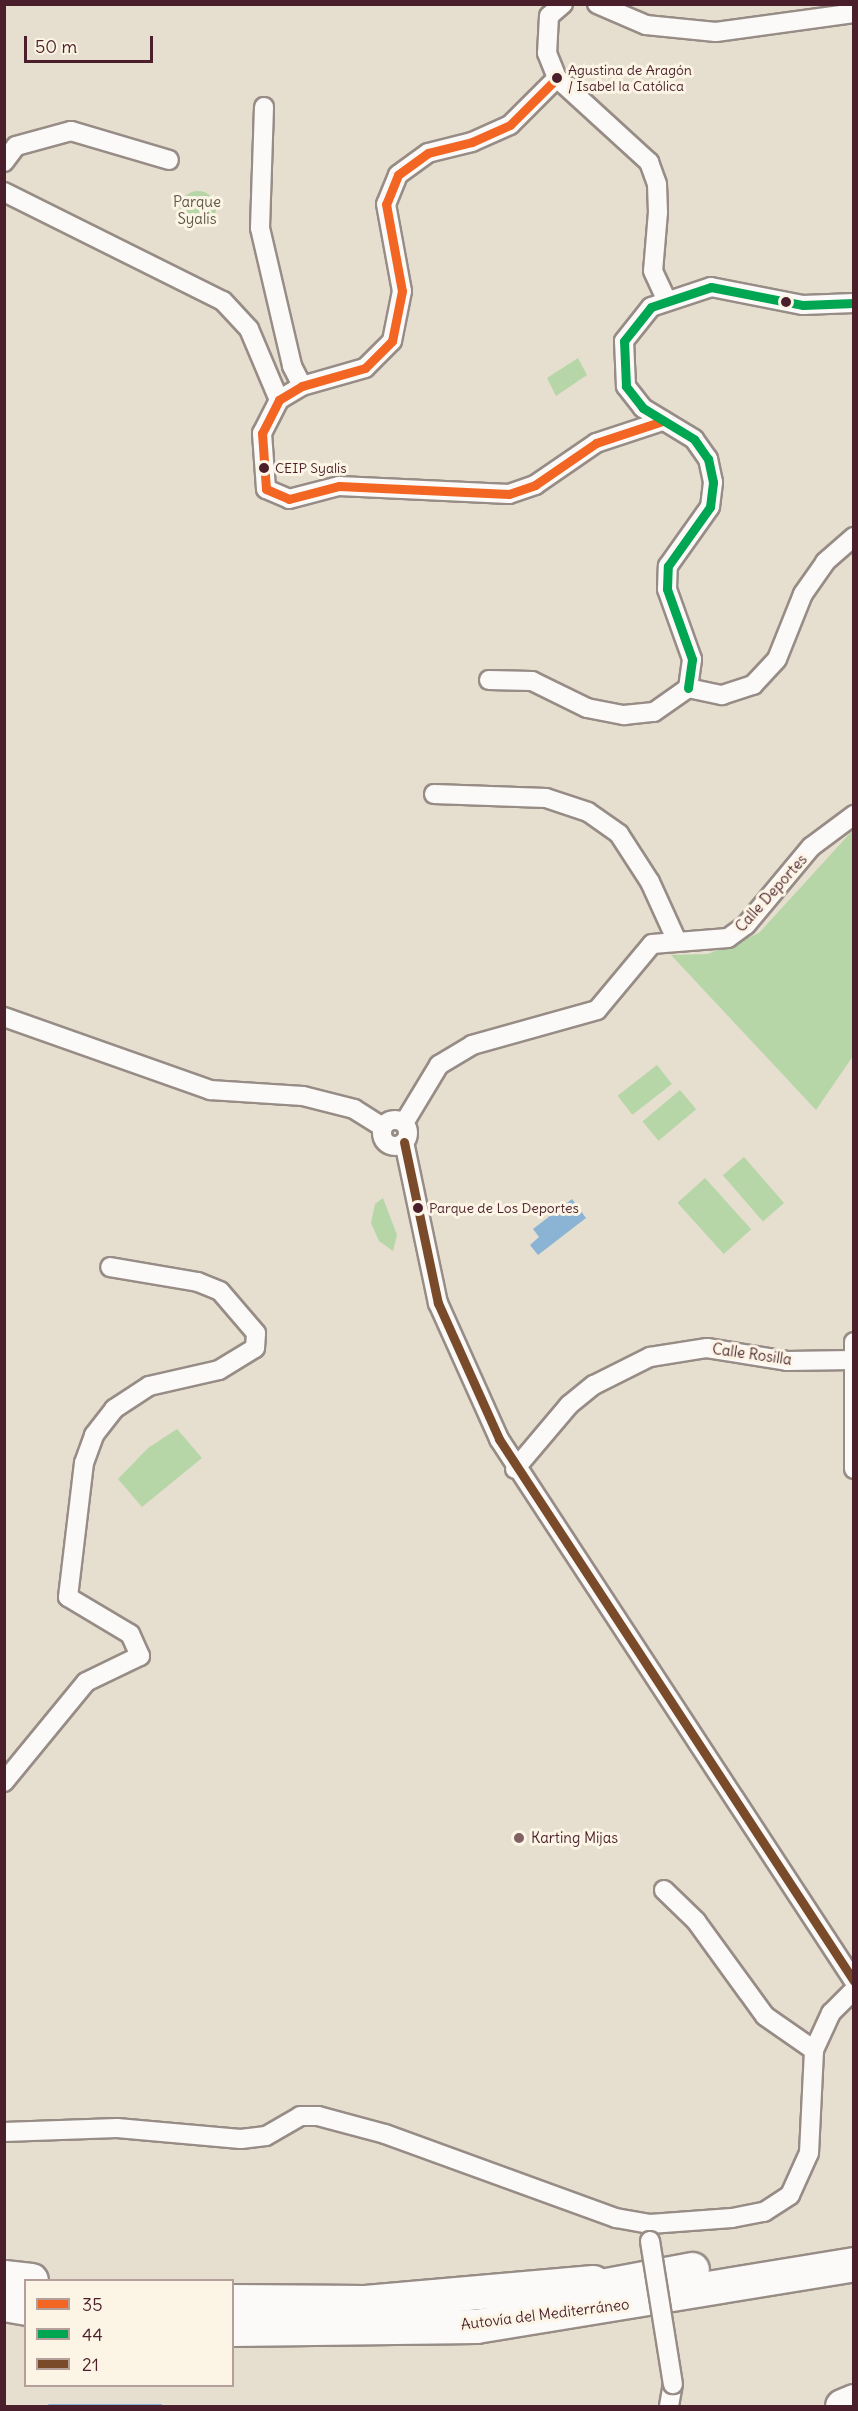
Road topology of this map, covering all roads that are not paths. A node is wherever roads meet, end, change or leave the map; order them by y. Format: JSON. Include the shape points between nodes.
{"nodes":[{"id":1,"x":563,"y":4,"type":"edge"},
{"id":2,"x":597,"y":4,"type":"edge"},
{"id":3,"x":846,"y":4,"type":"edge"},
{"id":4,"x":854,"y":8,"type":"edge"},
{"id":5,"x":815,"y":10,"type":"edge"},
{"id":6,"x":854,"y":13,"type":"edge"},
{"id":7,"x":557,"y":78,"type":"junction"},
{"id":8,"x":264,"y":107,"type":"dead end"},
{"id":9,"x":169,"y":160,"type":"dead end"},
{"id":10,"x":4,"y":162,"type":"edge"},
{"id":11,"x":4,"y":192,"type":"edge"},
{"id":12,"x":666,"y":299,"type":"junction"},
{"id":13,"x":854,"y":303,"type":"edge"},
{"id":14,"x":302,"y":386,"type":"junction"},
{"id":15,"x":279,"y":400,"type":"junction"},
{"id":16,"x":663,"y":421,"type":"junction"},
{"id":17,"x":854,"y":537,"type":"edge"},
{"id":18,"x":489,"y":680,"type":"dead end"},
{"id":19,"x":688,"y":688,"type":"junction"},
{"id":20,"x":434,"y":794,"type":"dead end"},
{"id":21,"x":854,"y":815,"type":"edge"},
{"id":22,"x":676,"y":939,"type":"junction"},
{"id":23,"x":4,"y":1017,"type":"edge"},
{"id":24,"x":404,"y":1123,"type":"junction"},
{"id":25,"x":383,"y":1127,"type":"junction"},
{"id":26,"x":404,"y":1142,"type":"junction"},
{"id":27,"x":110,"y":1267,"type":"dead end"},
{"id":28,"x":854,"y":1342,"type":"edge"},
{"id":29,"x":853,"y":1360,"type":"edge"},
{"id":30,"x":515,"y":1468,"type":"junction"},
{"id":31,"x":854,"y":1469,"type":"edge"},
{"id":32,"x":4,"y":1782,"type":"edge"},
{"id":33,"x":664,"y":1890,"type":"dead end"},
{"id":34,"x":854,"y":1981,"type":"edge"},
{"id":35,"x":854,"y":1990,"type":"edge"},
{"id":36,"x":814,"y":2050,"type":"junction"},
{"id":37,"x":4,"y":2132,"type":"edge"},
{"id":38,"x":650,"y":2232,"type":"junction"},
{"id":39,"x":854,"y":2242,"type":"edge"},
{"id":40,"x":854,"y":2264,"type":"edge"},
{"id":41,"x":4,"y":2277,"type":"edge"},
{"id":42,"x":24,"y":2279,"type":"edge"},
{"id":43,"x":616,"y":2283,"type":"junction"},
{"id":44,"x":234,"y":2301,"type":"edge"},
{"id":45,"x":4,"y":2304,"type":"edge"},
{"id":46,"x":24,"y":2308,"type":"edge"},
{"id":47,"x":430,"y":2325,"type":"junction"},
{"id":48,"x":234,"y":2329,"type":"edge"},
{"id":49,"x":669,"y":2406,"type":"edge"}],
"edges":[{"from":1,"to":7,"type":"street","via":[[549,16],[544,37]]},
{"from":2,"to":5,"type":"street","via":[[646,25],[716,32]]},
{"from":3,"to":4,"type":"street"},
{"from":5,"to":6,"type":"street"},
{"from":7,"to":12,"type":"street","via":[[649,162],[657,184],[658,212],[652,271]]},
{"from":7,"to":14,"type":"street","via":[[510,125],[428,153],[398,175],[386,204],[402,291],[392,341],[365,368]]},
{"from":8,"to":14,"type":"street","via":[[260,228],[292,366]]},
{"from":9,"to":10,"type":"street","via":[[71,131],[16,146]]},
{"from":11,"to":15,"type":"street","via":[[223,301],[249,329]]},
{"from":12,"to":13,"type":"street","via":[[711,287],[803,305]]},
{"from":12,"to":16,"type":"street","via":[[636,322],[624,341],[621,365],[626,386]]},
{"from":14,"to":15,"type":"street"},
{"from":15,"to":16,"type":"street","via":[[262,433],[261,467],[266,489],[289,499],[339,486],[509,494],[535,485],[596,443]]},
{"from":16,"to":19,"type":"street","via":[[694,439],[708,459],[713,482],[710,507],[668,566],[667,589],[692,659]]},
{"from":17,"to":19,"type":"street","via":[[825,562],[803,594],[777,659],[753,685],[722,695]]},
{"from":18,"to":19,"type":"street","via":[[532,681],[587,708],[624,715],[654,712]]},
{"from":20,"to":22,"type":"street","via":[[546,798],[588,812],[620,834],[650,882]]},
{"from":21,"to":22,"type":"street","name":"Calle Deportes","via":[[811,847],[744,927],[728,938]]},
{"from":22,"to":24,"type":"street","via":[[640,953],[597,1010],[472,1045],[439,1065]]},
{"from":23,"to":25,"type":"street","via":[[210,1090],[303,1096],[354,1108]]},
{"from":24,"to":25,"type":"street","via":[[392,1120]]},
{"from":24,"to":26,"type":"street","via":[[408,1135]]},
{"from":25,"to":26,"type":"street","via":[[387,1143]]},
{"from":26,"to":30,"type":"street","via":[[438,1304]]},
{"from":27,"to":32,"type":"street","via":[[198,1282],[220,1291],[256,1332],[255,1348],[219,1370],[149,1386],[114,1409],[94,1435],[84,1463],[68,1597],[130,1634],[140,1656],[86,1682]]},
{"from":28,"to":29,"type":"street"},
{"from":29,"to":30,"type":"street","name":"Calle Rosilla","via":[[787,1361],[707,1348],[650,1358],[594,1385],[568,1406]]},
{"from":29,"to":31,"type":"street"},
{"from":30,"to":34,"type":"street"},
{"from":33,"to":36,"type":"street","via":[[696,1921],[765,2016]]},
{"from":35,"to":36,"type":"street","via":[[831,2013]]},
{"from":36,"to":38,"type":"street","via":[[809,2153],[790,2195],[764,2212]]},
{"from":37,"to":38,"type":"street","via":[[117,2128],[241,2139],[266,2136],[300,2116],[318,2116],[385,2134]]},
{"from":38,"to":49,"type":"street","bridge":true,"via":[[673,2385]]},
{"from":39,"to":43,"type":"highway"},
{"from":40,"to":47,"type":"highway","name":"Autovía del Mediterráneo","via":[[604,2308],[476,2326]]},
{"from":41,"to":42,"type":"highway"},
{"from":43,"to":44,"type":"highway","via":[[569,2282],[365,2302]]},
{"from":43,"to":47,"type":"highway"},
{"from":45,"to":46,"type":"highway"},
{"from":47,"to":48,"type":"highway","name":"Autovía del Mediterráneo"}]}
